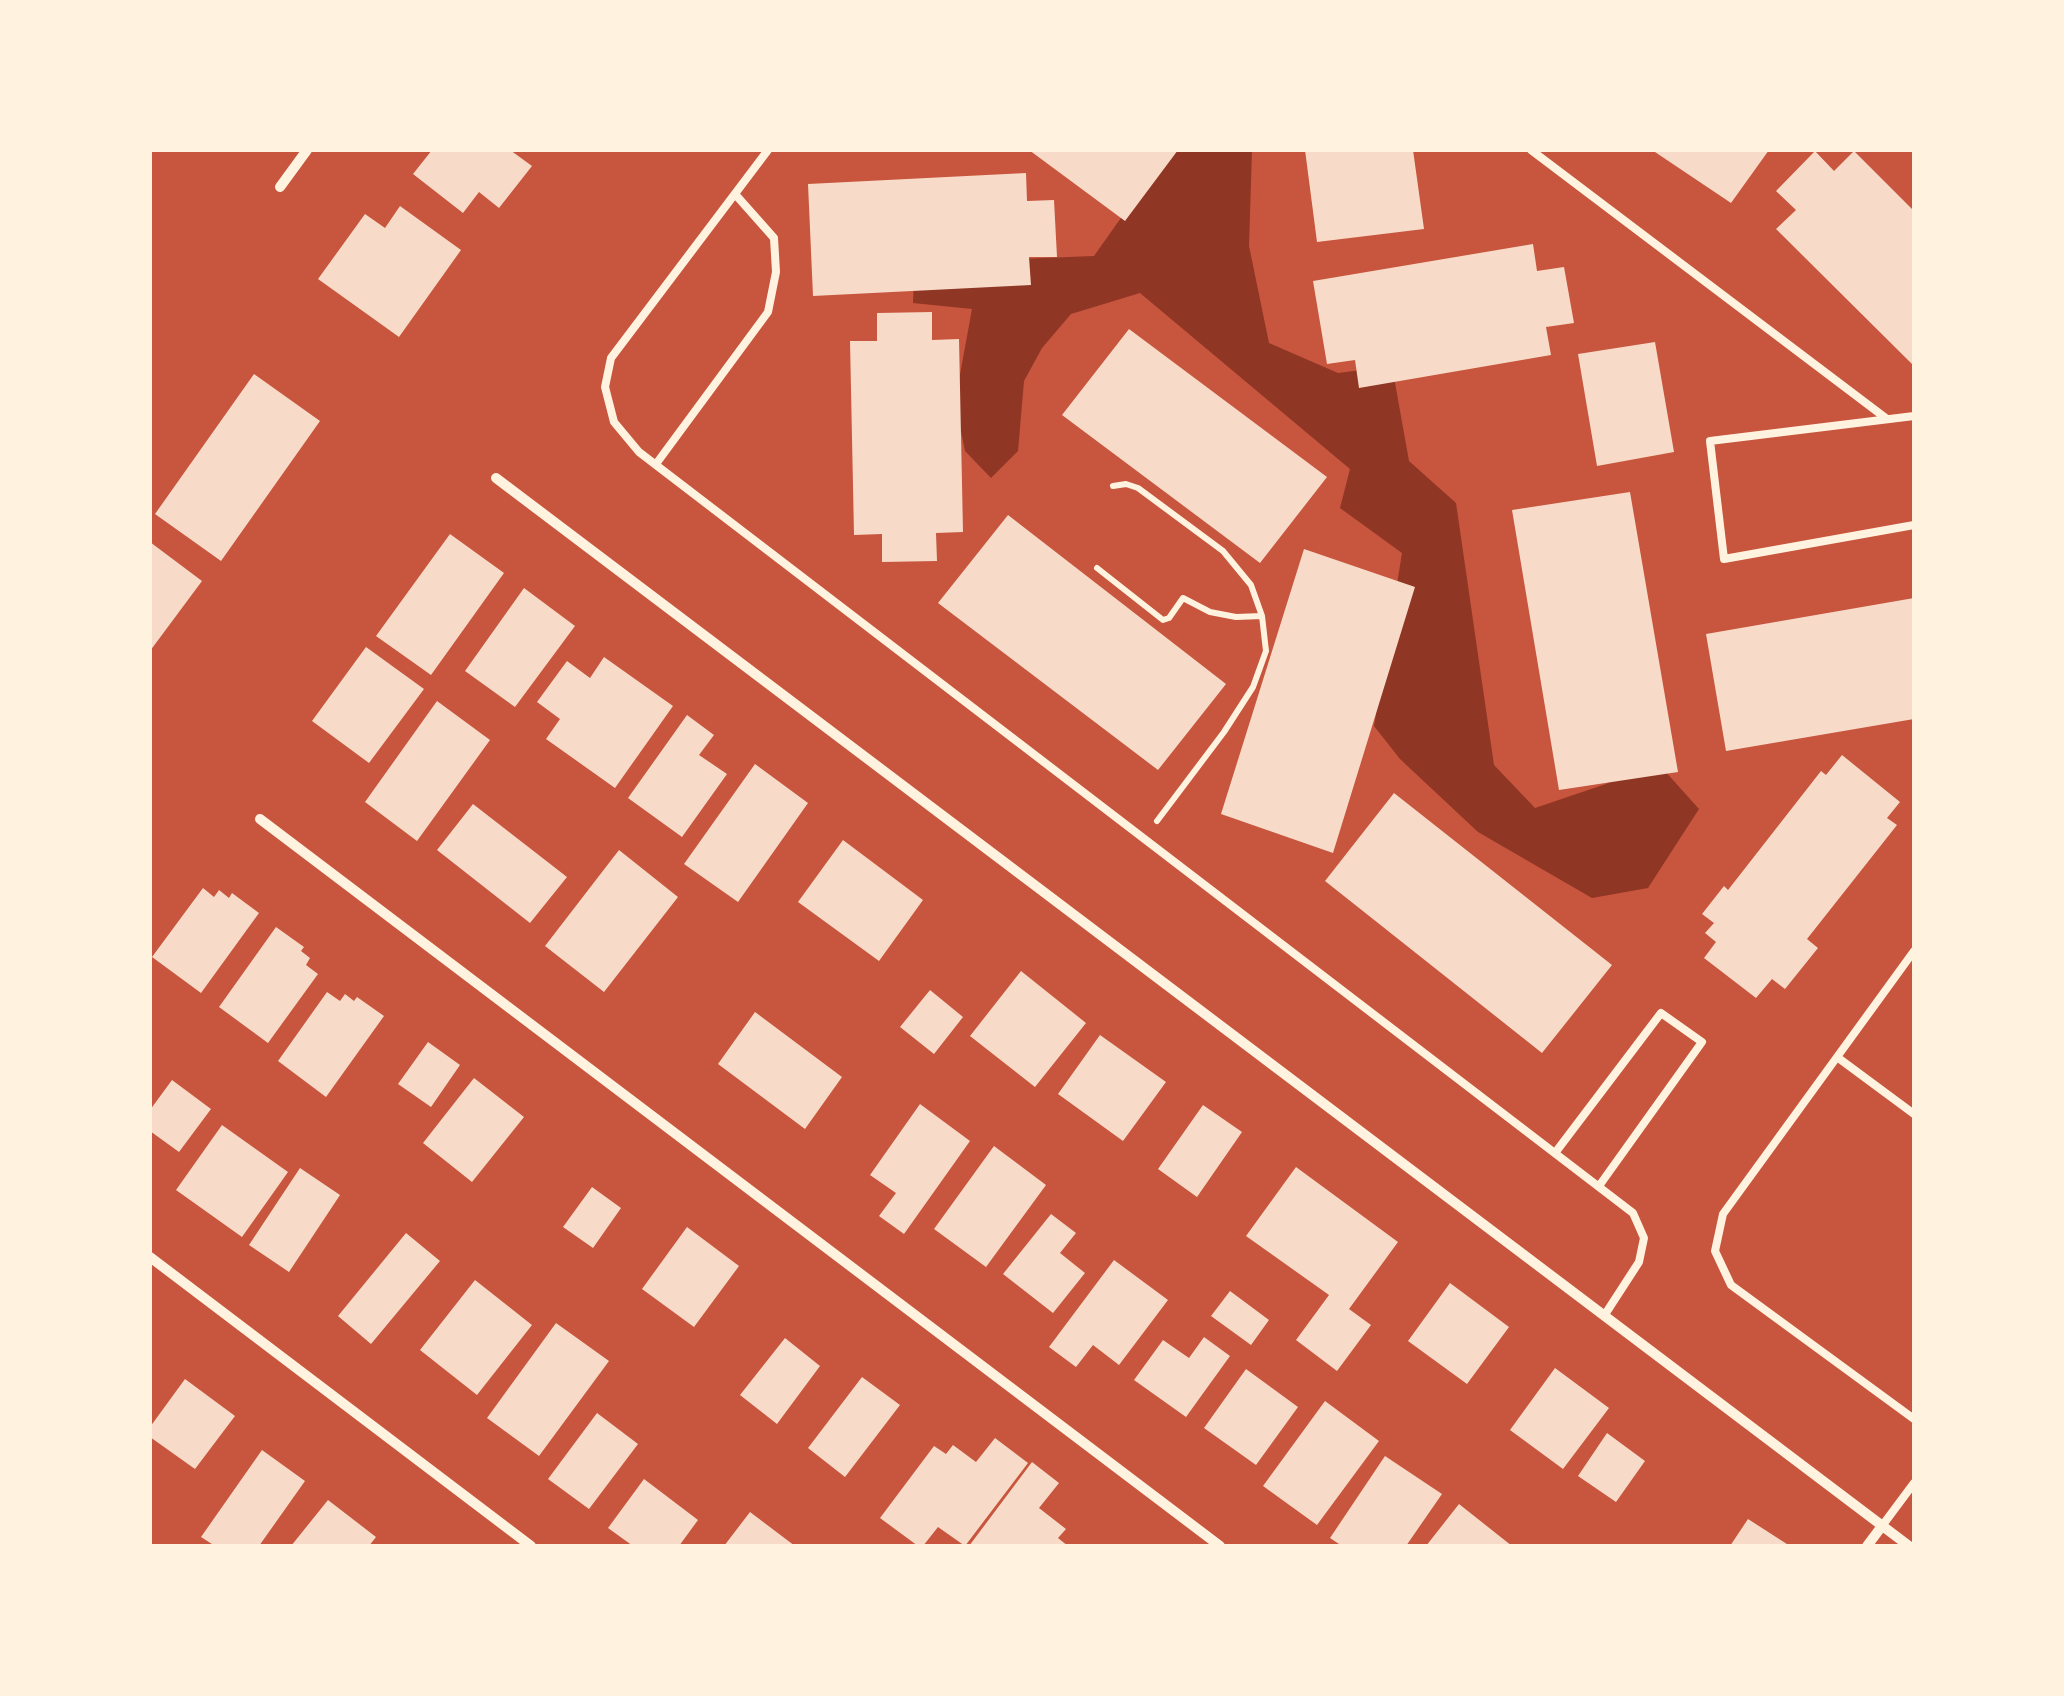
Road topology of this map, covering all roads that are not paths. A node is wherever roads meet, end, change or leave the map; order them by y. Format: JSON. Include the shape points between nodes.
{"nodes":[{"id":1,"x":307,"y":150,"type":"edge"},
{"id":2,"x":768,"y":150,"type":"edge"},
{"id":3,"x":1532,"y":150,"type":"edge"},
{"id":4,"x":280,"y":188,"type":"dead end"},
{"id":5,"x":734,"y":194,"type":"junction"},
{"id":6,"x":1914,"y":416,"type":"edge"},
{"id":7,"x":1887,"y":419,"type":"junction"},
{"id":8,"x":656,"y":464,"type":"junction"},
{"id":9,"x":496,"y":478,"type":"dead end"},
{"id":10,"x":1914,"y":525,"type":"edge"},
{"id":11,"x":260,"y":819,"type":"dead end"},
{"id":12,"x":1914,"y":951,"type":"edge"},
{"id":13,"x":1837,"y":1057,"type":"junction"},
{"id":14,"x":1914,"y":1114,"type":"edge"},
{"id":15,"x":1555,"y":1153,"type":"junction"},
{"id":16,"x":1599,"y":1186,"type":"junction"},
{"id":17,"x":150,"y":1257,"type":"edge"},
{"id":18,"x":1604,"y":1316,"type":"junction"},
{"id":19,"x":1914,"y":1419,"type":"edge"},
{"id":20,"x":1914,"y":1483,"type":"edge"},
{"id":21,"x":1882,"y":1526,"type":"junction"},
{"id":22,"x":531,"y":1546,"type":"edge"},
{"id":23,"x":1220,"y":1546,"type":"edge"},
{"id":24,"x":1867,"y":1546,"type":"edge"},
{"id":25,"x":1909,"y":1546,"type":"edge"}],
"edges":[{"from":1,"to":4,"type":"street"},
{"from":2,"to":5,"type":"lane"},
{"from":3,"to":7,"type":"lane"},
{"from":5,"to":8,"type":"lane","via":[[774,238],[768,312]]},
{"from":5,"to":8,"type":"lane","via":[[612,358],[604,387],[614,422]]},
{"from":6,"to":7,"type":"lane"},
{"from":7,"to":10,"type":"lane","via":[[1710,441],[1724,560]]},
{"from":8,"to":15,"type":"lane"},
{"from":9,"to":18,"type":"street"},
{"from":11,"to":23,"type":"street"},
{"from":12,"to":13,"type":"lane"},
{"from":13,"to":14,"type":"lane"},
{"from":13,"to":19,"type":"lane","via":[[1724,1214],[1715,1251],[1731,1285]]},
{"from":15,"to":16,"type":"lane"},
{"from":15,"to":16,"type":"lane","via":[[1660,1013],[1702,1042]]},
{"from":16,"to":18,"type":"lane","via":[[1634,1213],[1644,1238],[1639,1262]]},
{"from":17,"to":22,"type":"street"},
{"from":18,"to":21,"type":"street"},
{"from":20,"to":21,"type":"lane"},
{"from":21,"to":24,"type":"street"},
{"from":21,"to":25,"type":"street"}]}
